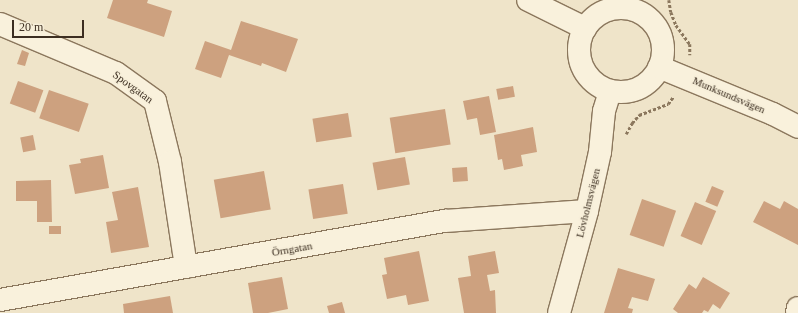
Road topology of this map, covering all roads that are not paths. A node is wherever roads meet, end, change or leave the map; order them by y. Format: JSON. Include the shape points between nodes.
{"nodes":[{"id":1,"x":528,"y":0,"type":"edge"},
{"id":2,"x":640,"y":6,"type":"edge"},
{"id":3,"x":0,"y":24,"type":"edge"},
{"id":4,"x":586,"y":28,"type":"junction"},
{"id":5,"x":659,"y":67,"type":"junction"},
{"id":6,"x":610,"y":91,"type":"junction"},
{"id":7,"x":798,"y":127,"type":"edge"},
{"id":8,"x":587,"y":211,"type":"junction"},
{"id":9,"x":186,"y":267,"type":"junction"},
{"id":10,"x":0,"y":300,"type":"edge"},
{"id":11,"x":798,"y":308,"type":"edge"},
{"id":12,"x":559,"y":313,"type":"edge"},
{"id":13,"x":797,"y":313,"type":"edge"}],
"edges":[{"from":1,"to":4,"type":"street"},
{"from":2,"to":4,"type":"street","via":[[608,10],[597,16]]},
{"from":2,"to":5,"type":"street","via":[[661,38],[663,51]]},
{"from":3,"to":9,"type":"street","name":"Spovgatan","via":[[116,73],[155,101],[170,162]]},
{"from":4,"to":6,"type":"street","via":[[579,43],[581,62],[590,79]]},
{"from":5,"to":6,"type":"street","via":[[655,76],[639,88],[627,92]]},
{"from":5,"to":7,"type":"street","name":"Munksundsvägen","via":[[773,114]]},
{"from":6,"to":8,"type":"street","name":"Lövholmsvägen","via":[[604,111],[600,152]]},
{"from":8,"to":9,"type":"street","name":"Örngatan","via":[[445,222]]},
{"from":8,"to":12,"type":"street","name":"Lövholmsvägen"},
{"from":9,"to":10,"type":"street","name":"Örngatan"},
{"from":11,"to":13,"type":"street"}]}
